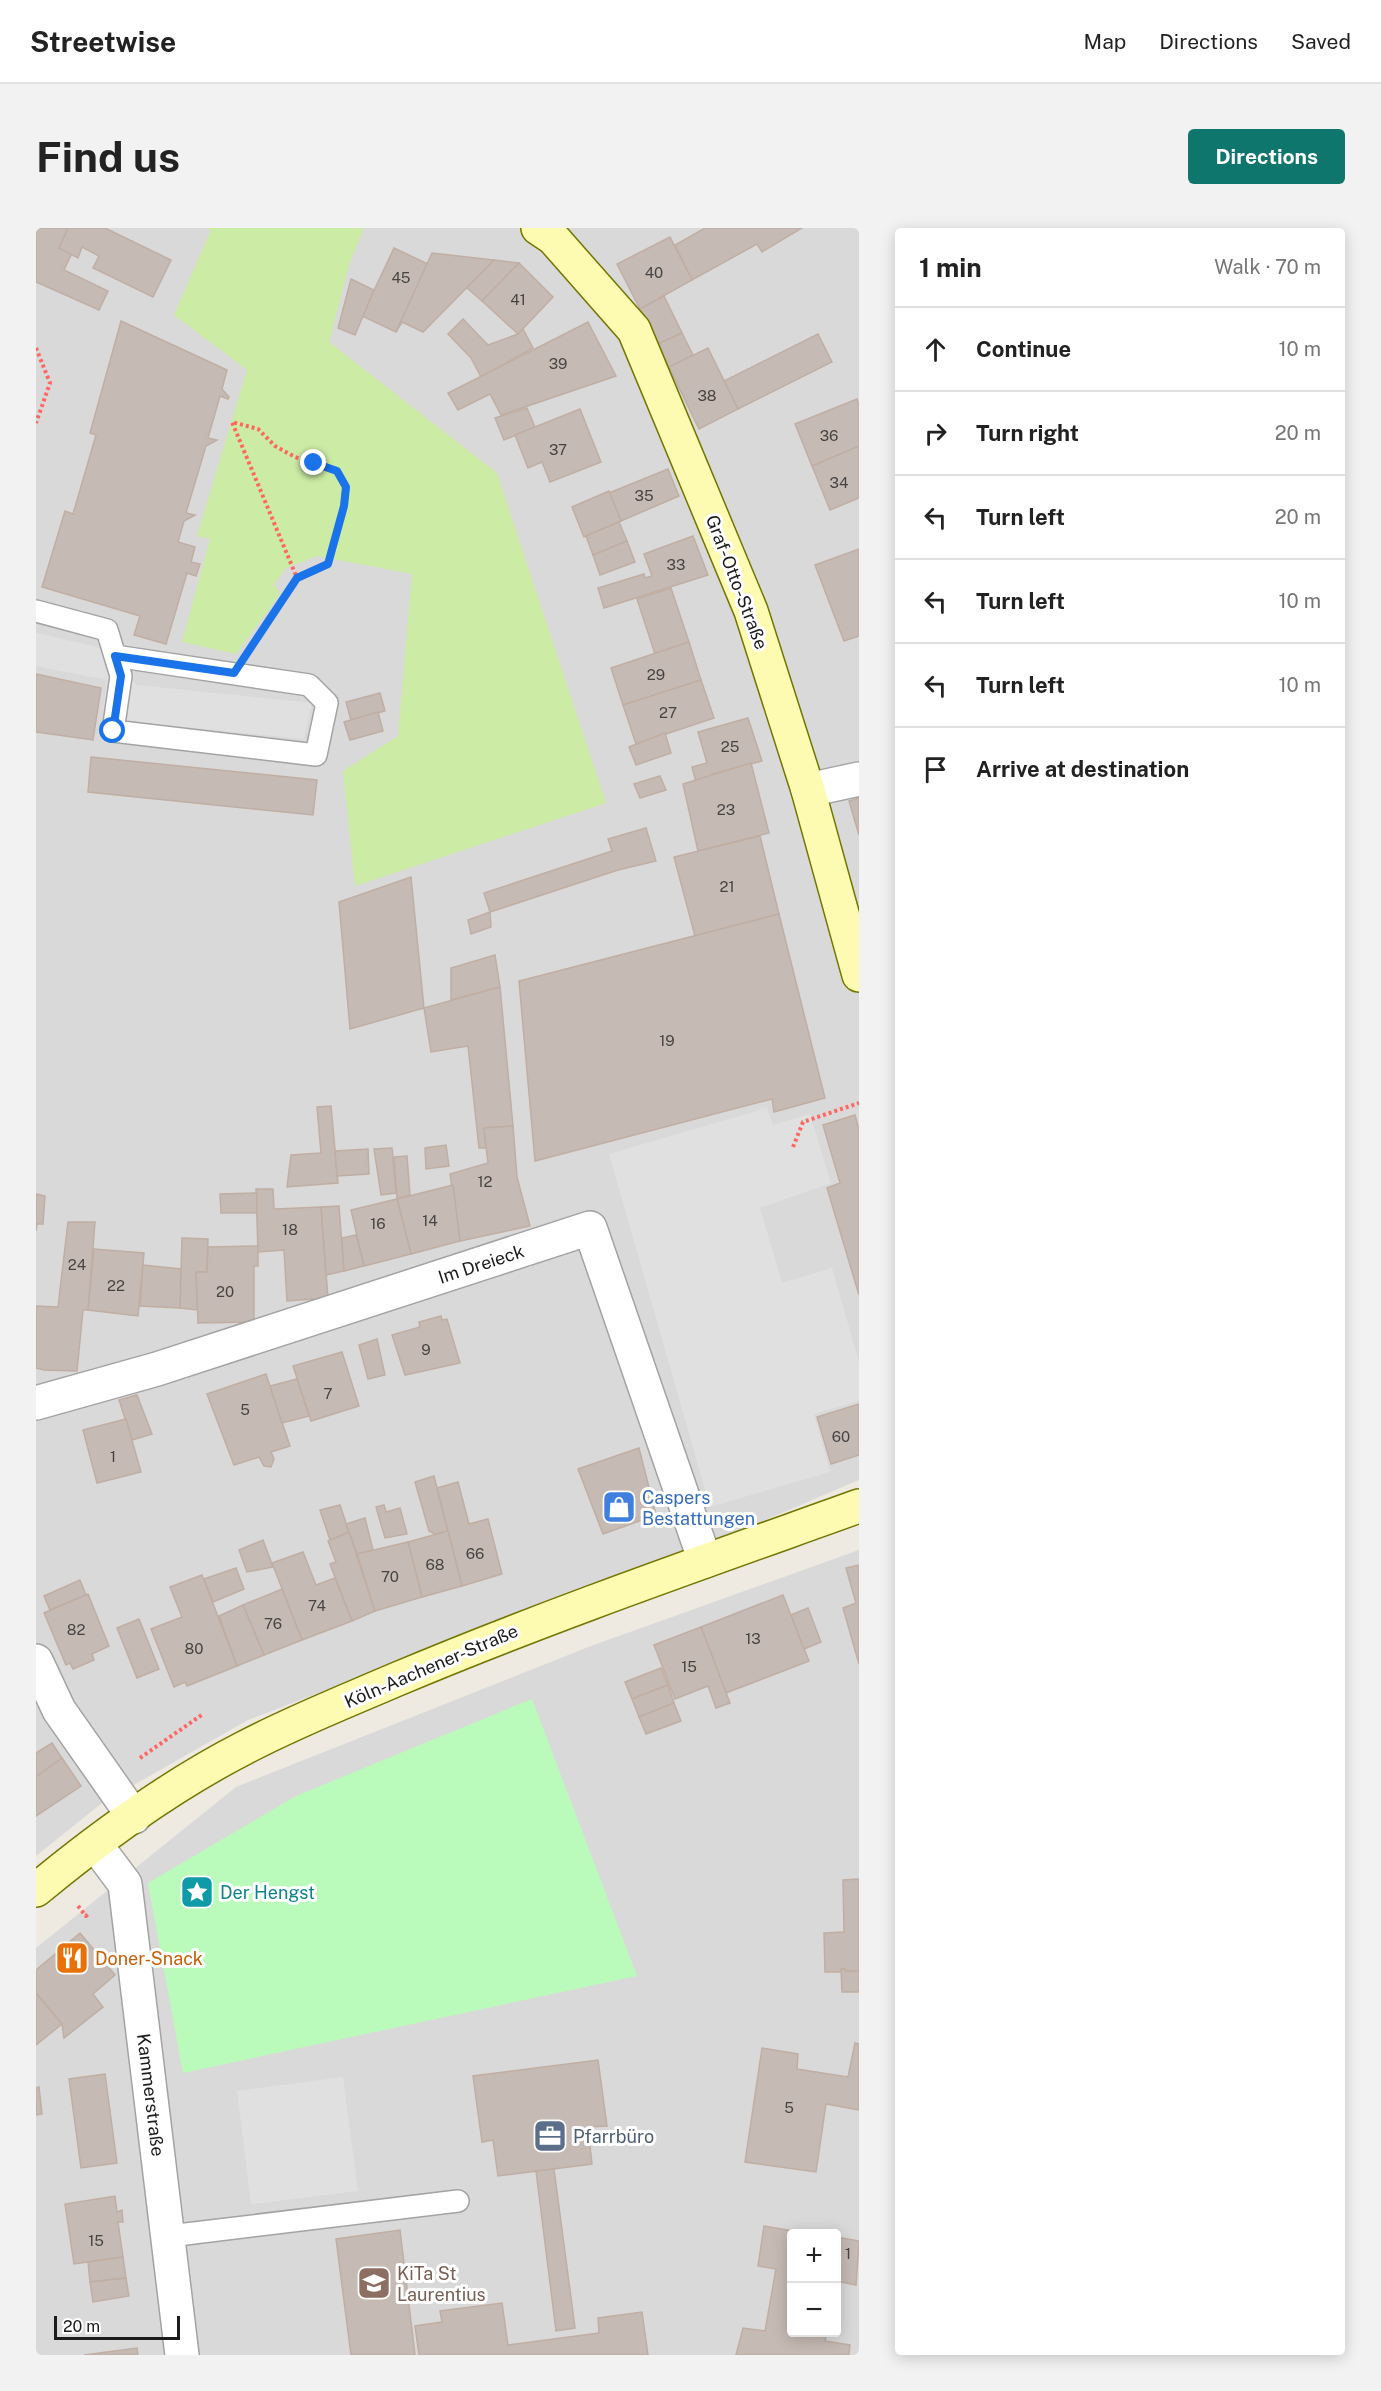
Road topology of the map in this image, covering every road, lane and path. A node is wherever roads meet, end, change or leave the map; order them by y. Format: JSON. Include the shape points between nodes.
{"nodes":[{"id":1,"x":538,"y":228,"type":"edge"},
{"id":2,"x":36,"y":348,"type":"edge"},
{"id":3,"x":36,"y":423,"type":"edge"},
{"id":4,"x":297,"y":578,"type":"junction"},
{"id":5,"x":36,"y":611,"type":"edge"},
{"id":6,"x":115,"y":656,"type":"junction"},
{"id":7,"x":234,"y":673,"type":"junction"},
{"id":8,"x":859,"y":780,"type":"edge"},
{"id":9,"x":808,"y":790,"type":"junction"},
{"id":10,"x":859,"y":975,"type":"edge"},
{"id":11,"x":859,"y":1103,"type":"edge"},
{"id":12,"x":793,"y":1147,"type":"dead end"},
{"id":13,"x":36,"y":1403,"type":"edge"},
{"id":14,"x":859,"y":1506,"type":"edge"},
{"id":15,"x":705,"y":1561,"type":"junction"},
{"id":16,"x":36,"y":1661,"type":"edge"},
{"id":17,"x":47,"y":1716,"type":"edge"},
{"id":18,"x":134,"y":1817,"type":"junction"},
{"id":19,"x":95,"y":1844,"type":"junction"},
{"id":20,"x":36,"y":1890,"type":"edge"},
{"id":21,"x":458,"y":2201,"type":"dead end"},
{"id":22,"x":169,"y":2236,"type":"junction"},
{"id":23,"x":182,"y":2355,"type":"edge"}],
"edges":[{"from":1,"to":9,"type":"main road","name":"Graf-Otto-Straße","via":[[553,238],[634,330],[752,611]]},
{"from":2,"to":3,"type":"path","via":[[50,382]]},
{"from":4,"to":4,"type":"path","via":[[258,484],[232,422],[258,429],[275,446],[295,457],[337,471],[346,487],[328,564]]},
{"from":4,"to":7,"type":"path"},
{"from":5,"to":6,"type":"lane","via":[[107,630]]},
{"from":6,"to":7,"type":"lane"},
{"from":6,"to":7,"type":"lane","via":[[121,676],[113,731],[316,755],[327,703],[309,685]]},
{"from":8,"to":9,"type":"street"},
{"from":9,"to":10,"type":"main road","name":"Graf-Otto-Straße"},
{"from":11,"to":12,"type":"path","via":[[803,1122]]},
{"from":13,"to":15,"type":"street","name":"Im Dreieck","via":[[157,1370],[590,1228]]},
{"from":14,"to":15,"type":"main road","name":"Köln-Aachener-Straße"},
{"from":15,"to":18,"type":"main road","name":"Köln-Aachener-Straße","via":[[499,1636],[314,1714],[244,1748]]},
{"from":16,"to":17,"type":"street"},
{"from":17,"to":18,"type":"street"},
{"from":18,"to":19,"type":"main road","name":"Köln-Aachener-Straße"},
{"from":19,"to":20,"type":"main road","name":"Köln-Aachener-Straße"},
{"from":19,"to":22,"type":"street","name":"Kammerstraße","via":[[125,1884]]},
{"from":21,"to":22,"type":"lane"},
{"from":22,"to":23,"type":"street","name":"Kammerstraße"}]}
